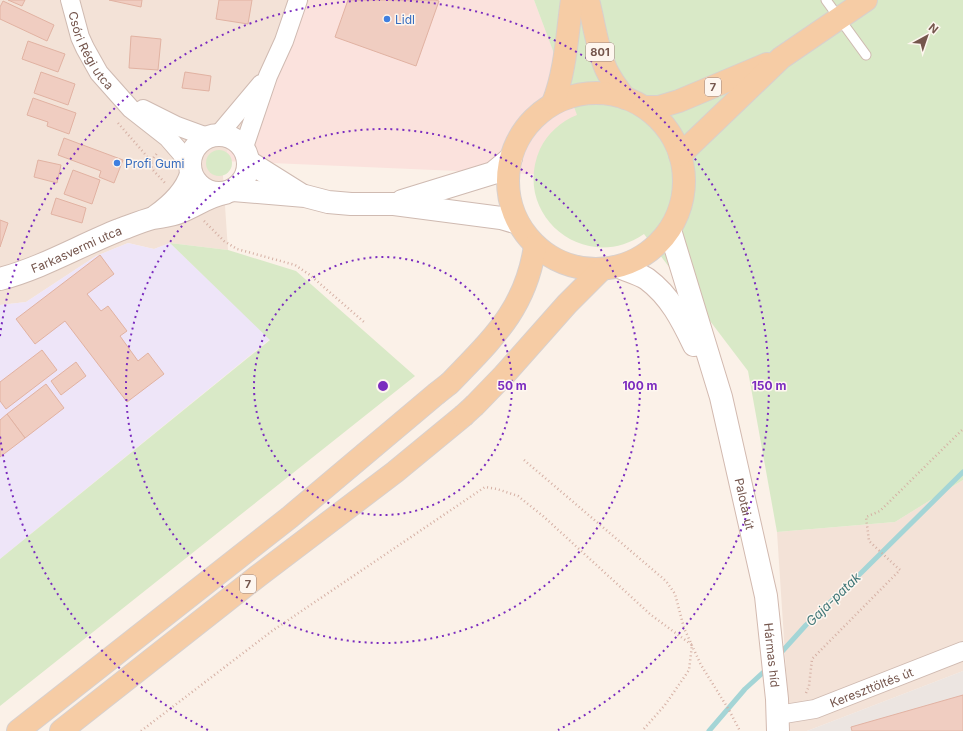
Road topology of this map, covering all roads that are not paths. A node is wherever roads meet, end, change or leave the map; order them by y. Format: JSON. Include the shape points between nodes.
{"nodes":[{"id":1,"x":70,"y":0,"type":"edge"},
{"id":2,"x":298,"y":0,"type":"edge"},
{"id":3,"x":572,"y":0,"type":"edge"},
{"id":4,"x":588,"y":0,"type":"edge"},
{"id":5,"x":826,"y":0,"type":"edge"},
{"id":6,"x":866,"y":0,"type":"edge"},
{"id":7,"x":839,"y":18,"type":"junction"},
{"id":8,"x":866,"y":54,"type":"dead end"},
{"id":9,"x":781,"y":58,"type":"junction"},
{"id":10,"x":268,"y":76,"type":"junction"},
{"id":11,"x":120,"y":96,"type":"junction"},
{"id":12,"x":553,"y":103,"type":"junction"},
{"id":13,"x":634,"y":103,"type":"junction"},
{"id":14,"x":213,"y":135,"type":"junction"},
{"id":15,"x":246,"y":154,"type":"junction"},
{"id":16,"x":680,"y":155,"type":"junction"},
{"id":17,"x":511,"y":158,"type":"junction"},
{"id":18,"x":190,"y":170,"type":"junction"},
{"id":19,"x":229,"y":191,"type":"junction"},
{"id":20,"x":305,"y":196,"type":"junction"},
{"id":21,"x":184,"y":202,"type":"junction"},
{"id":22,"x":394,"y":204,"type":"junction"},
{"id":23,"x":518,"y":222,"type":"junction"},
{"id":24,"x":670,"y":230,"type":"junction"},
{"id":25,"x":535,"y":246,"type":"junction"},
{"id":26,"x":610,"y":268,"type":"junction"},
{"id":27,"x":0,"y":279,"type":"edge"},
{"id":28,"x":721,"y":397,"type":"junction"},
{"id":29,"x":768,"y":610,"type":"joint"},
{"id":30,"x":963,"y":651,"type":"edge"},
{"id":31,"x":783,"y":714,"type":"edge"},
{"id":32,"x":18,"y":731,"type":"edge"},
{"id":33,"x":61,"y":731,"type":"edge"}],
"edges":[{"from":1,"to":11,"type":"street","name":"Csóri Régi utca","via":[[84,48],[99,73]]},
{"from":2,"to":10,"type":"street","via":[[284,41]]},
{"from":3,"to":12,"type":"main road","via":[[563,68]]},
{"from":4,"to":13,"type":"main road","number":"801","via":[[600,52],[611,79]]},
{"from":5,"to":7,"type":"lane"},
{"from":6,"to":7,"type":"main road","number":"7"},
{"from":7,"to":8,"type":"lane"},
{"from":7,"to":9,"type":"main road","number":"7"},
{"from":9,"to":13,"type":"main road","number":"7","via":[[679,102],[659,107]]},
{"from":9,"to":16,"type":"main road","number":"7"},
{"from":10,"to":14,"type":"street"},
{"from":10,"to":15,"type":"street"},
{"from":11,"to":14,"type":"street","name":"Csóri Régi utca","via":[[177,126]]},
{"from":11,"to":18,"type":"street","name":"Csóri Régi utca","via":[[130,109],[168,138],[181,153]]},
{"from":12,"to":13,"type":"main road","number":"7","via":[[576,95],[605,94]]},
{"from":12,"to":17,"type":"main road","number":"7","via":[[524,131],[515,145]]},
{"from":13,"to":16,"type":"main road","number":"7","via":[[657,118],[666,128]]},
{"from":14,"to":15,"type":"street","via":[[233,138]]},
{"from":14,"to":18,"type":"street","via":[[199,142],[194,149],[190,157]]},
{"from":15,"to":19,"type":"street","via":[[248,170],[245,178],[240,185]]},
{"from":15,"to":20,"type":"street"},
{"from":16,"to":24,"type":"main road","number":"7","via":[[684,172],[684,192],[680,209]]},
{"from":17,"to":22,"type":"street","via":[[493,174]]},
{"from":17,"to":23,"type":"main road","number":"7","via":[[508,194]]},
{"from":18,"to":19,"type":"street","via":[[198,184],[208,191]]},
{"from":18,"to":21,"type":"street","name":"Farkasvermi utca"},
{"from":19,"to":20,"type":"street"},
{"from":19,"to":21,"type":"street","name":"Farkasvermi utca"},
{"from":20,"to":22,"type":"street","via":[[328,202]]},
{"from":21,"to":27,"type":"street","name":"Farkasvermi utca","via":[[153,218],[119,230],[56,259]]},
{"from":22,"to":23,"type":"street"},
{"from":23,"to":25,"type":"main road","number":"7"},
{"from":24,"to":26,"type":"main road","number":"7","via":[[647,254],[627,264]]},
{"from":24,"to":28,"type":"street","name":"Palotai út"},
{"from":25,"to":26,"type":"main road","number":"7","via":[[561,263],[576,267]]},
{"from":25,"to":32,"type":"main road","number":"7","via":[[524,290],[515,308],[480,352],[443,388],[290,517]]},
{"from":26,"to":28,"type":"street","name":"Palotai út","via":[[646,278],[657,288],[677,312]]},
{"from":26,"to":33,"type":"main road","number":"7","via":[[567,304],[509,370],[469,410],[395,472]]},
{"from":28,"to":29,"type":"street","name":"Palotai út"},
{"from":29,"to":31,"type":"street","name":"Hármas híd"},
{"from":30,"to":31,"type":"street","name":"Kereszttöltés út","via":[[815,709]]}]}
